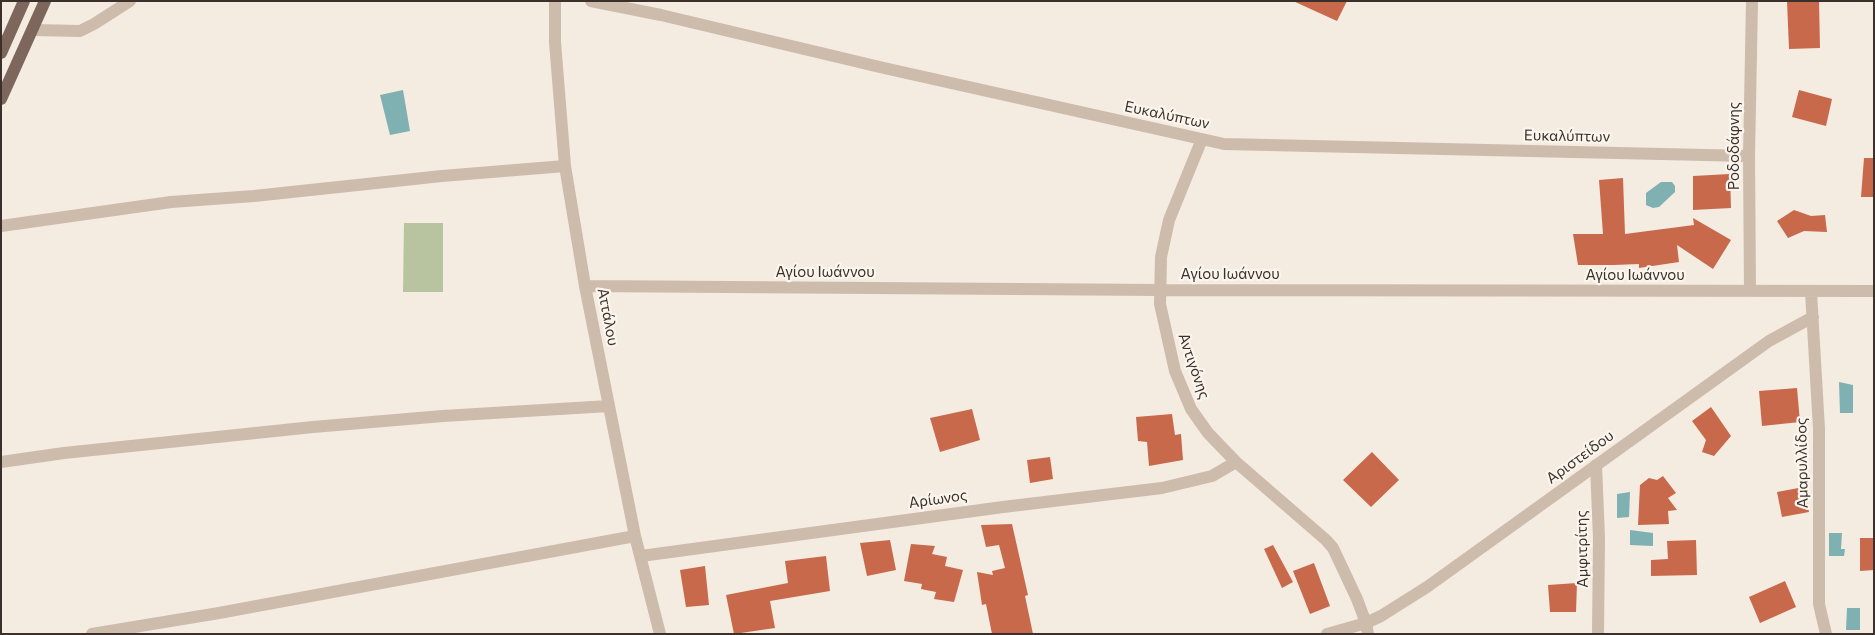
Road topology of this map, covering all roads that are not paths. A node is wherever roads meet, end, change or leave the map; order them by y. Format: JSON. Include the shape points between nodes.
{"nodes":[{"id":1,"x":24,"y":1,"type":"edge"},
{"id":2,"x":45,"y":1,"type":"edge"},
{"id":3,"x":130,"y":1,"type":"edge"},
{"id":4,"x":555,"y":1,"type":"edge"},
{"id":5,"x":591,"y":1,"type":"edge"},
{"id":6,"x":1752,"y":1,"type":"edge"},
{"id":7,"x":34,"y":30,"type":"junction"},
{"id":8,"x":1,"y":53,"type":"edge"},
{"id":9,"x":1,"y":99,"type":"edge"},
{"id":10,"x":1202,"y":139,"type":"junction"},
{"id":11,"x":1749,"y":156,"type":"junction"},
{"id":12,"x":566,"y":166,"type":"junction"},
{"id":13,"x":1,"y":226,"type":"edge"},
{"id":14,"x":586,"y":286,"type":"junction"},
{"id":15,"x":1159,"y":290,"type":"junction"},
{"id":16,"x":1750,"y":291,"type":"junction"},
{"id":17,"x":1874,"y":291,"type":"edge"},
{"id":18,"x":1811,"y":292,"type":"junction"},
{"id":19,"x":1813,"y":317,"type":"junction"},
{"id":20,"x":609,"y":406,"type":"junction"},
{"id":21,"x":1,"y":462,"type":"edge"},
{"id":22,"x":1236,"y":462,"type":"junction"},
{"id":23,"x":1596,"y":464,"type":"junction"},
{"id":24,"x":635,"y":536,"type":"junction"},
{"id":25,"x":640,"y":556,"type":"junction"},
{"id":26,"x":1367,"y":628,"type":"edge"},
{"id":27,"x":92,"y":634,"type":"edge"},
{"id":28,"x":660,"y":634,"type":"edge"},
{"id":29,"x":1327,"y":634,"type":"edge"},
{"id":30,"x":1598,"y":634,"type":"edge"},
{"id":31,"x":1826,"y":634,"type":"edge"}],
"edges":[{"from":1,"to":8,"type":"main road"},
{"from":2,"to":7,"type":"main road"},
{"from":3,"to":7,"type":"street","via":[[80,31]]},
{"from":4,"to":12,"type":"street","name":"Αττάλου","via":[[555,51]]},
{"from":5,"to":10,"type":"street","name":"Ευκαλύπτων"},
{"from":6,"to":11,"type":"street","name":"Ροδοδάφνης"},
{"from":7,"to":9,"type":"main road"},
{"from":10,"to":11,"type":"street","name":"Ευκαλύπτων","via":[[1237,145]]},
{"from":10,"to":15,"type":"street","name":"Αντιγόνης","via":[[1169,220],[1161,257]]},
{"from":11,"to":16,"type":"street","name":"Ροδοδάφνης"},
{"from":12,"to":13,"type":"street","via":[[171,202]]},
{"from":12,"to":14,"type":"street","name":"Αττάλου"},
{"from":14,"to":15,"type":"street","name":"Αγίου Ιωάννου"},
{"from":14,"to":20,"type":"street","name":"Αττάλου"},
{"from":15,"to":16,"type":"street","name":"Αγίου Ιωάννου"},
{"from":15,"to":22,"type":"street","name":"Αντιγόνης","via":[[1166,334],[1186,399],[1208,433]]},
{"from":16,"to":18,"type":"street","name":"Αγίου Ιωάννου"},
{"from":17,"to":18,"type":"street","name":"Αγίου Ιωάννου"},
{"from":18,"to":19,"type":"street","name":"Αμαρυλλίδος"},
{"from":19,"to":23,"type":"street","name":"Αριστείδου","via":[[1769,341]]},
{"from":19,"to":31,"type":"street","name":"Αμαρυλλίδος","via":[[1819,429],[1819,604]]},
{"from":20,"to":21,"type":"street","via":[[332,426]]},
{"from":20,"to":24,"type":"street","name":"Αττάλου"},
{"from":22,"to":25,"type":"street","name":"Αρίωνος","via":[[1212,476],[1162,488]]},
{"from":22,"to":26,"type":"street","name":"Αντιγόνης","via":[[1333,548]]},
{"from":23,"to":26,"type":"street","name":"Αριστείδου"},
{"from":23,"to":30,"type":"street","name":"Αμφιτρίτης","via":[[1600,538]]},
{"from":24,"to":25,"type":"street","name":"Αττάλου"},
{"from":24,"to":27,"type":"street"},
{"from":25,"to":28,"type":"street","name":"Αττάλου"},
{"from":26,"to":29,"type":"street","name":"Αριστείδου"}]}
